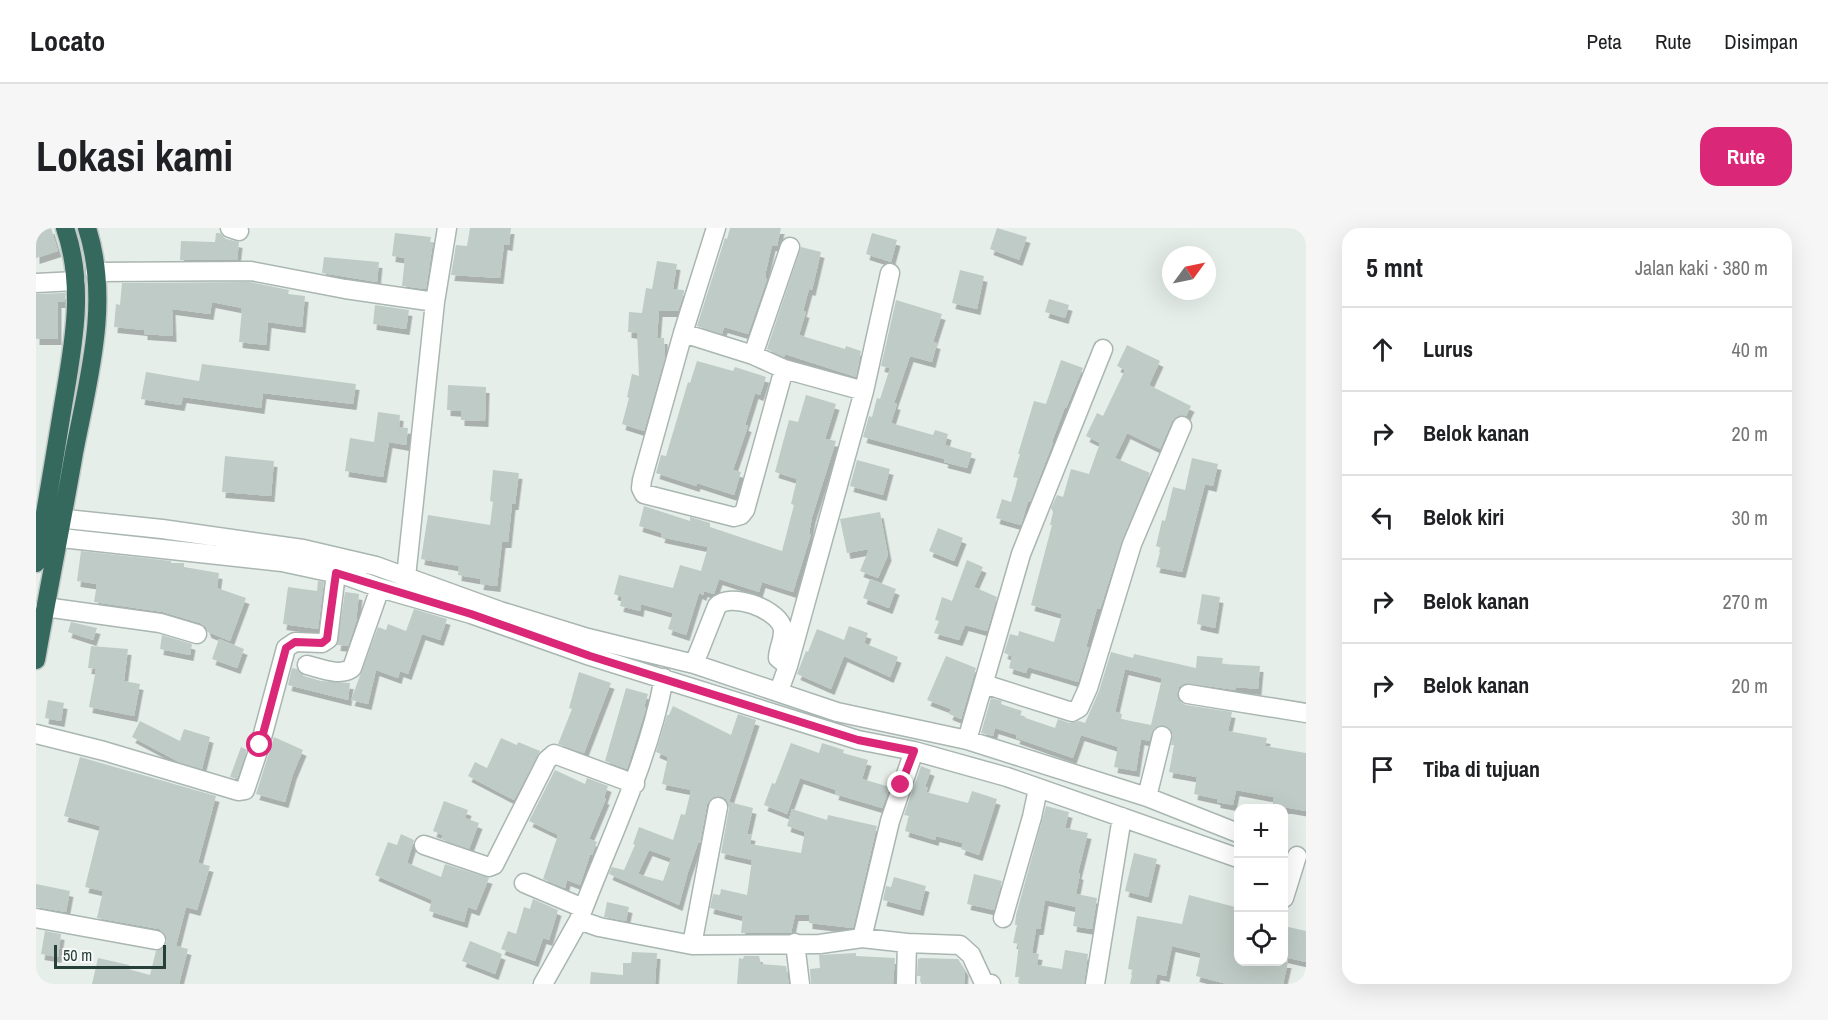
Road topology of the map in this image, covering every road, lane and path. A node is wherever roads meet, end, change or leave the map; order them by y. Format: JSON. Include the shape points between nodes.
{"nodes":[{"id":1,"x":65,"y":228,"type":"edge"},
{"id":2,"x":90,"y":228,"type":"edge"},
{"id":3,"x":447,"y":228,"type":"edge"},
{"id":4,"x":716,"y":228,"type":"edge"},
{"id":5,"x":790,"y":247,"type":"dead end"},
{"id":6,"x":96,"y":272,"type":"junction"},
{"id":7,"x":890,"y":273,"type":"dead end"},
{"id":8,"x":76,"y":281,"type":"junction"},
{"id":9,"x":36,"y":283,"type":"edge"},
{"id":10,"x":435,"y":302,"type":"junction"},
{"id":11,"x":683,"y":333,"type":"junction"},
{"id":12,"x":1103,"y":349,"type":"dead end"},
{"id":13,"x":753,"y":355,"type":"junction"},
{"id":14,"x":784,"y":369,"type":"junction"},
{"id":15,"x":864,"y":391,"type":"junction"},
{"id":16,"x":1182,"y":426,"type":"dead end"},
{"id":17,"x":45,"y":516,"type":"junction"},
{"id":18,"x":64,"y":519,"type":"junction"},
{"id":19,"x":50,"y":537,"type":"junction"},
{"id":20,"x":36,"y":563,"type":"edge"},
{"id":21,"x":336,"y":573,"type":"junction"},
{"id":22,"x":406,"y":577,"type":"junction"},
{"id":23,"x":381,"y":588,"type":"junction"},
{"id":24,"x":45,"y":607,"type":"junction"},
{"id":25,"x":197,"y":634,"type":"dead end"},
{"id":26,"x":36,"y":660,"type":"edge"},
{"id":27,"x":694,"y":664,"type":"junction"},
{"id":28,"x":307,"y":665,"type":"dead end"},
{"id":29,"x":788,"y":666,"type":"junction"},
{"id":30,"x":664,"y":678,"type":"junction"},
{"id":31,"x":984,"y":684,"type":"junction"},
{"id":32,"x":779,"y":692,"type":"junction"},
{"id":33,"x":1188,"y":694,"type":"dead end"},
{"id":34,"x":800,"y":701,"type":"junction"},
{"id":35,"x":1306,"y":713,"type":"edge"},
{"id":36,"x":796,"y":720,"type":"junction"},
{"id":37,"x":36,"y":734,"type":"edge"},
{"id":38,"x":1162,"y":736,"type":"dead end"},
{"id":39,"x":966,"y":740,"type":"junction"},
{"id":40,"x":914,"y":751,"type":"junction"},
{"id":41,"x":635,"y":784,"type":"junction"},
{"id":42,"x":1038,"y":789,"type":"junction"},
{"id":43,"x":1147,"y":797,"type":"junction"},
{"id":44,"x":718,"y":807,"type":"dead end"},
{"id":45,"x":1122,"y":817,"type":"junction"},
{"id":46,"x":1234,"y":831,"type":"edge"},
{"id":47,"x":424,"y":845,"type":"dead end"},
{"id":48,"x":1295,"y":855,"type":"edge"},
{"id":49,"x":1234,"y":856,"type":"edge"},
{"id":50,"x":1294,"y":875,"type":"edge"},
{"id":51,"x":524,"y":883,"type":"dead end"},
{"id":52,"x":1288,"y":889,"type":"edge"},
{"id":53,"x":581,"y":914,"type":"junction"},
{"id":54,"x":36,"y":918,"type":"edge"},
{"id":55,"x":1003,"y":918,"type":"dead end"},
{"id":56,"x":862,"y":938,"type":"junction"},
{"id":57,"x":156,"y":940,"type":"dead end"},
{"id":58,"x":795,"y":943,"type":"junction"},
{"id":59,"x":907,"y":944,"type":"junction"},
{"id":60,"x":692,"y":945,"type":"junction"},
{"id":61,"x":987,"y":983,"type":"edge"},
{"id":62,"x":543,"y":984,"type":"edge"},
{"id":63,"x":800,"y":984,"type":"edge"},
{"id":64,"x":906,"y":984,"type":"edge"},
{"id":65,"x":1095,"y":984,"type":"edge"}],
"edges":[{"from":1,"to":8,"type":"highway"},
{"from":2,"to":6,"type":"highway"},
{"from":3,"to":10,"type":"street"},
{"from":4,"to":11,"type":"street"},
{"from":5,"to":13,"type":"street"},
{"from":6,"to":10,"type":"street","via":[[251,271]]},
{"from":6,"to":18,"type":"highway","via":[[95,337]]},
{"from":7,"to":15,"type":"street"},
{"from":8,"to":9,"type":"street"},
{"from":8,"to":17,"type":"highway","via":[[72,351]]},
{"from":10,"to":22,"type":"street"},
{"from":11,"to":13,"type":"street"},
{"from":11,"to":14,"type":"street","via":[[640,488],[644,494],[734,517],[741,515]]},
{"from":12,"to":31,"type":"street","via":[[1021,554]]},
{"from":13,"to":14,"type":"street"},
{"from":14,"to":15,"type":"street"},
{"from":15,"to":29,"type":"street"},
{"from":16,"to":31,"type":"street","via":[[1132,544],[1079,708],[1072,711]]},
{"from":17,"to":18,"type":"street"},
{"from":17,"to":19,"type":"highway"},
{"from":18,"to":19,"type":"highway"},
{"from":18,"to":22,"type":"street","via":[[303,549]]},
{"from":19,"to":20,"type":"highway"},
{"from":19,"to":21,"type":"street","via":[[282,562]]},
{"from":19,"to":24,"type":"highway"},
{"from":21,"to":23,"type":"street"},
{"from":21,"to":37,"type":"street","via":[[327,639],[322,643],[295,642],[286,648],[245,790]]},
{"from":22,"to":27,"type":"street","via":[[588,638]]},
{"from":23,"to":28,"type":"street","via":[[352,668],[338,672]]},
{"from":23,"to":30,"type":"street"},
{"from":24,"to":25,"type":"street","via":[[151,622]]},
{"from":24,"to":26,"type":"highway"},
{"from":27,"to":29,"type":"street","via":[[717,606],[730,600],[774,614],[783,636],[778,658]]},
{"from":27,"to":32,"type":"street"},
{"from":29,"to":32,"type":"street"},
{"from":30,"to":36,"type":"street"},
{"from":30,"to":41,"type":"street"},
{"from":31,"to":39,"type":"street"},
{"from":32,"to":34,"type":"street"},
{"from":33,"to":35,"type":"street"},
{"from":34,"to":36,"type":"street"},
{"from":34,"to":39,"type":"street"},
{"from":36,"to":40,"type":"street","via":[[858,740]]},
{"from":38,"to":43,"type":"street"},
{"from":39,"to":43,"type":"street"},
{"from":40,"to":42,"type":"street"},
{"from":40,"to":56,"type":"street","via":[[890,821]]},
{"from":41,"to":47,"type":"street","via":[[554,754],[547,760],[494,865],[489,867]]},
{"from":41,"to":53,"type":"street"},
{"from":42,"to":45,"type":"street"},
{"from":42,"to":55,"type":"street"},
{"from":43,"to":46,"type":"street"},
{"from":44,"to":60,"type":"street"},
{"from":45,"to":49,"type":"street"},
{"from":45,"to":65,"type":"street"},
{"from":48,"to":50,"type":"street"},
{"from":50,"to":52,"type":"street"},
{"from":51,"to":53,"type":"street"},
{"from":53,"to":60,"type":"street","via":[[599,927]]},
{"from":53,"to":62,"type":"street"},
{"from":54,"to":57,"type":"street"},
{"from":56,"to":58,"type":"street"},
{"from":56,"to":59,"type":"street"},
{"from":58,"to":60,"type":"street"},
{"from":58,"to":63,"type":"street"},
{"from":59,"to":61,"type":"street","via":[[960,945]]},
{"from":59,"to":64,"type":"street"}]}
